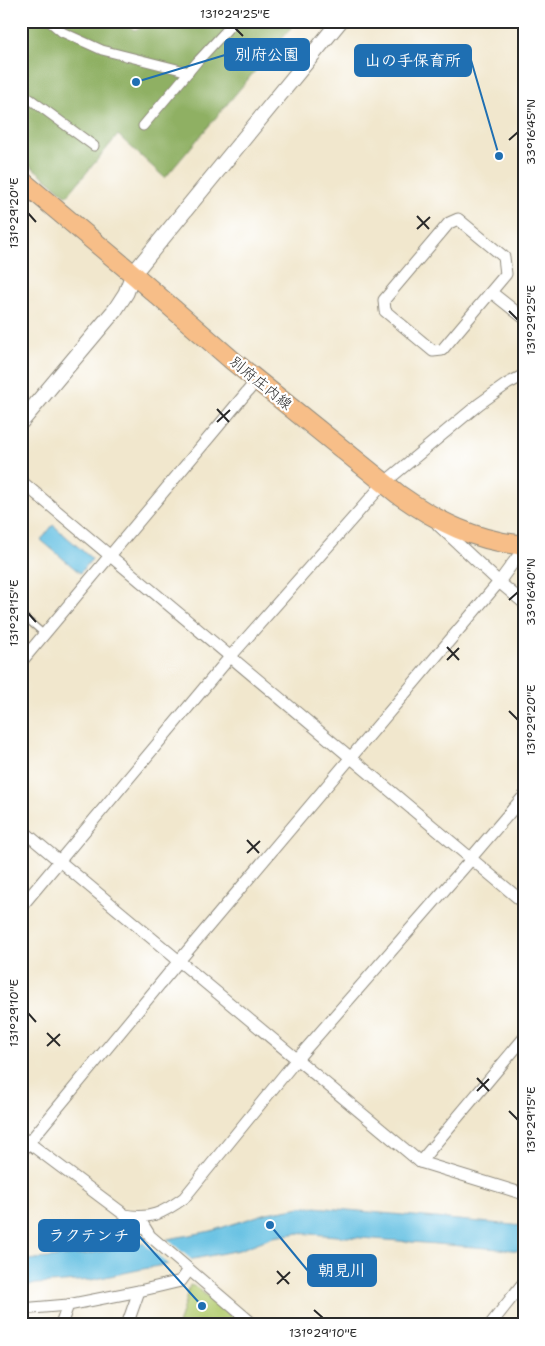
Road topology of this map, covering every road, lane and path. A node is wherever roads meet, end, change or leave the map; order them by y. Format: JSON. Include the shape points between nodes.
{"nodes":[{"id":1,"x":49,"y":21,"type":"edge"},
{"id":2,"x":235,"y":21,"type":"edge"},
{"id":3,"x":340,"y":21,"type":"edge"},
{"id":4,"x":189,"y":72,"type":"junction"},
{"id":5,"x":21,"y":94,"type":"edge"},
{"id":6,"x":143,"y":126,"type":"dead end"},
{"id":7,"x":94,"y":146,"type":"dead end"},
{"id":8,"x":21,"y":180,"type":"edge"},
{"id":9,"x":133,"y":274,"type":"junction"},
{"id":10,"x":491,"y":292,"type":"junction"},
{"id":11,"x":524,"y":318,"type":"edge"},
{"id":12,"x":524,"y":375,"type":"edge"},
{"id":13,"x":252,"y":386,"type":"dead end"},
{"id":14,"x":21,"y":422,"type":"edge"},
{"id":15,"x":21,"y":481,"type":"edge"},
{"id":16,"x":384,"y":483,"type":"junction"},
{"id":17,"x":425,"y":512,"type":"junction"},
{"id":18,"x":524,"y":546,"type":"edge"},
{"id":19,"x":110,"y":556,"type":"junction"},
{"id":20,"x":498,"y":582,"type":"junction"},
{"id":21,"x":524,"y":603,"type":"edge"},
{"id":22,"x":21,"y":614,"type":"edge"},
{"id":23,"x":45,"y":634,"type":"junction"},
{"id":24,"x":230,"y":657,"type":"junction"},
{"id":25,"x":21,"y":662,"type":"edge"},
{"id":26,"x":350,"y":757,"type":"junction"},
{"id":27,"x":524,"y":796,"type":"edge"},
{"id":28,"x":21,"y":829,"type":"edge"},
{"id":29,"x":471,"y":858,"type":"junction"},
{"id":30,"x":60,"y":862,"type":"junction"},
{"id":31,"x":524,"y":903,"type":"edge"},
{"id":32,"x":21,"y":907,"type":"edge"},
{"id":33,"x":179,"y":961,"type":"junction"},
{"id":34,"x":524,"y":1038,"type":"edge"},
{"id":35,"x":297,"y":1059,"type":"junction"},
{"id":36,"x":24,"y":1144,"type":"edge"},
{"id":37,"x":420,"y":1162,"type":"junction"},
{"id":38,"x":524,"y":1194,"type":"edge"},
{"id":39,"x":138,"y":1218,"type":"junction"},
{"id":40,"x":189,"y":1270,"type":"junction"},
{"id":41,"x":524,"y":1282,"type":"edge"},
{"id":42,"x":139,"y":1291,"type":"junction"},
{"id":43,"x":68,"y":1305,"type":"junction"},
{"id":44,"x":21,"y":1309,"type":"edge"},
{"id":45,"x":61,"y":1325,"type":"edge"},
{"id":46,"x":126,"y":1325,"type":"edge"},
{"id":47,"x":254,"y":1325,"type":"edge"},
{"id":48,"x":490,"y":1325,"type":"edge"}],
"edges":[{"from":1,"to":4,"type":"street","via":[[62,32],[102,50]]},
{"from":2,"to":4,"type":"street"},
{"from":3,"to":9,"type":"street"},
{"from":4,"to":6,"type":"street"},
{"from":5,"to":7,"type":"street"},
{"from":8,"to":9,"type":"main road","name":"別府庄内線"},
{"from":9,"to":14,"type":"street","via":[[115,310]]},
{"from":9,"to":16,"type":"main road","name":"別府庄内線","via":[[233,361]]},
{"from":10,"to":10,"type":"street","via":[[442,350],[433,351],[385,311],[384,300],[449,223],[458,218],[504,257],[506,274]]},
{"from":10,"to":11,"type":"street"},
{"from":12,"to":16,"type":"street","via":[[479,404]]},
{"from":13,"to":19,"type":"street"},
{"from":15,"to":19,"type":"street"},
{"from":16,"to":17,"type":"main road","name":"別府庄内線"},
{"from":16,"to":24,"type":"street"},
{"from":17,"to":18,"type":"main road","name":"別府庄内線","via":[[468,533]]},
{"from":17,"to":20,"type":"street"},
{"from":18,"to":20,"type":"street"},
{"from":19,"to":23,"type":"street"},
{"from":19,"to":24,"type":"street"},
{"from":20,"to":21,"type":"street"},
{"from":20,"to":26,"type":"street"},
{"from":22,"to":23,"type":"lane"},
{"from":23,"to":25,"type":"street"},
{"from":24,"to":26,"type":"street"},
{"from":24,"to":30,"type":"street"},
{"from":26,"to":29,"type":"street"},
{"from":26,"to":33,"type":"street"},
{"from":27,"to":29,"type":"street"},
{"from":28,"to":30,"type":"street"},
{"from":29,"to":31,"type":"street"},
{"from":29,"to":35,"type":"street"},
{"from":30,"to":32,"type":"street"},
{"from":30,"to":33,"type":"street"},
{"from":33,"to":35,"type":"street"},
{"from":33,"to":36,"type":"street"},
{"from":34,"to":37,"type":"street"},
{"from":35,"to":37,"type":"street"},
{"from":35,"to":39,"type":"street","via":[[184,1198],[151,1216]]},
{"from":36,"to":39,"type":"street","via":[[125,1214]]},
{"from":37,"to":38,"type":"street"},
{"from":39,"to":40,"type":"street","via":[[150,1236]]},
{"from":40,"to":42,"type":"street","via":[[180,1281]]},
{"from":40,"to":47,"type":"street"},
{"from":41,"to":48,"type":"street"},
{"from":42,"to":43,"type":"street"},
{"from":42,"to":46,"type":"street"},
{"from":43,"to":44,"type":"street"},
{"from":43,"to":45,"type":"street"}]}
